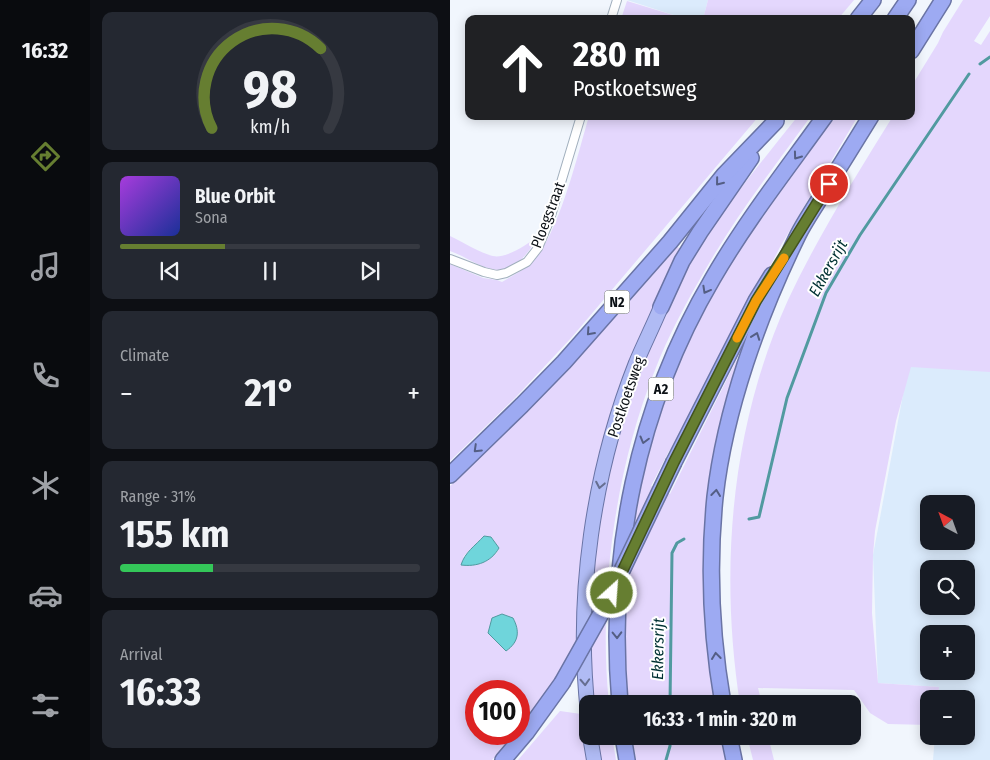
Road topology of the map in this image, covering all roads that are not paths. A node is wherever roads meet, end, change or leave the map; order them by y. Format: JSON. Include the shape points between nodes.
{"nodes":[{"id":1,"x":617,"y":0,"type":"edge"},
{"id":2,"x":873,"y":0,"type":"edge"},
{"id":3,"x":908,"y":0,"type":"edge"},
{"id":4,"x":943,"y":0,"type":"edge"},
{"id":5,"x":612,"y":15,"type":"edge"},
{"id":6,"x":861,"y":15,"type":"edge"},
{"id":7,"x":898,"y":15,"type":"edge"},
{"id":8,"x":915,"y":45,"type":"edge"},
{"id":9,"x":580,"y":120,"type":"edge"},
{"id":10,"x":777,"y":120,"type":"edge"},
{"id":11,"x":777,"y":120,"type":"edge"},
{"id":12,"x":822,"y":120,"type":"edge"},
{"id":13,"x":869,"y":120,"type":"edge"},
{"id":14,"x":799,"y":234,"type":"junction"},
{"id":15,"x":450,"y":259,"type":"edge"},
{"id":16,"x":661,"y":307,"type":"joint"},
{"id":17,"x":450,"y":475,"type":"edge"},
{"id":18,"x":586,"y":695,"type":"edge"},
{"id":19,"x":619,"y":695,"type":"edge"},
{"id":20,"x":722,"y":695,"type":"edge"},
{"id":21,"x":592,"y":745,"type":"edge"},
{"id":22,"x":624,"y":745,"type":"edge"},
{"id":23,"x":731,"y":745,"type":"edge"},
{"id":24,"x":503,"y":760,"type":"edge"},
{"id":25,"x":594,"y":760,"type":"edge"},
{"id":26,"x":627,"y":760,"type":"edge"},
{"id":27,"x":734,"y":760,"type":"edge"}],
"edges":[{"from":1,"to":5,"type":"street"},
{"from":2,"to":6,"type":"highway"},
{"from":3,"to":7,"type":"highway"},
{"from":4,"to":8,"type":"highway"},
{"from":9,"to":15,"type":"street","name":"Ploegstraat","via":[[550,219],[538,248],[527,262],[497,274]]},
{"from":10,"to":16,"type":"highway","name":"Postkoetsweg","number":"N2","via":[[700,232],[682,261]]},
{"from":11,"to":17,"type":"highway","number":"N2","one_way":true,"via":[[724,175],[670,242],[564,362]]},
{"from":12,"to":19,"type":"highway","name":"Postkoetsweg","number":"A2","one_way":true,"via":[[749,220],[713,278],[666,373],[649,420],[624,530],[616,614]]},
{"from":13,"to":14,"type":"highway"},
{"from":20,"to":14,"type":"highway","one_way":true,"via":[[712,606],[717,487],[744,370]]},
{"from":14,"to":24,"type":"highway","bridge":true,"via":[[756,301],[603,610],[562,683]]},
{"from":16,"to":18,"type":"highway","name":"Postkoetsweg","number":"N2","one_way":true,"via":[[619,412],[592,523],[584,615]]},
{"from":21,"to":25,"type":"highway"},
{"from":22,"to":26,"type":"highway"},
{"from":23,"to":27,"type":"highway"}]}
